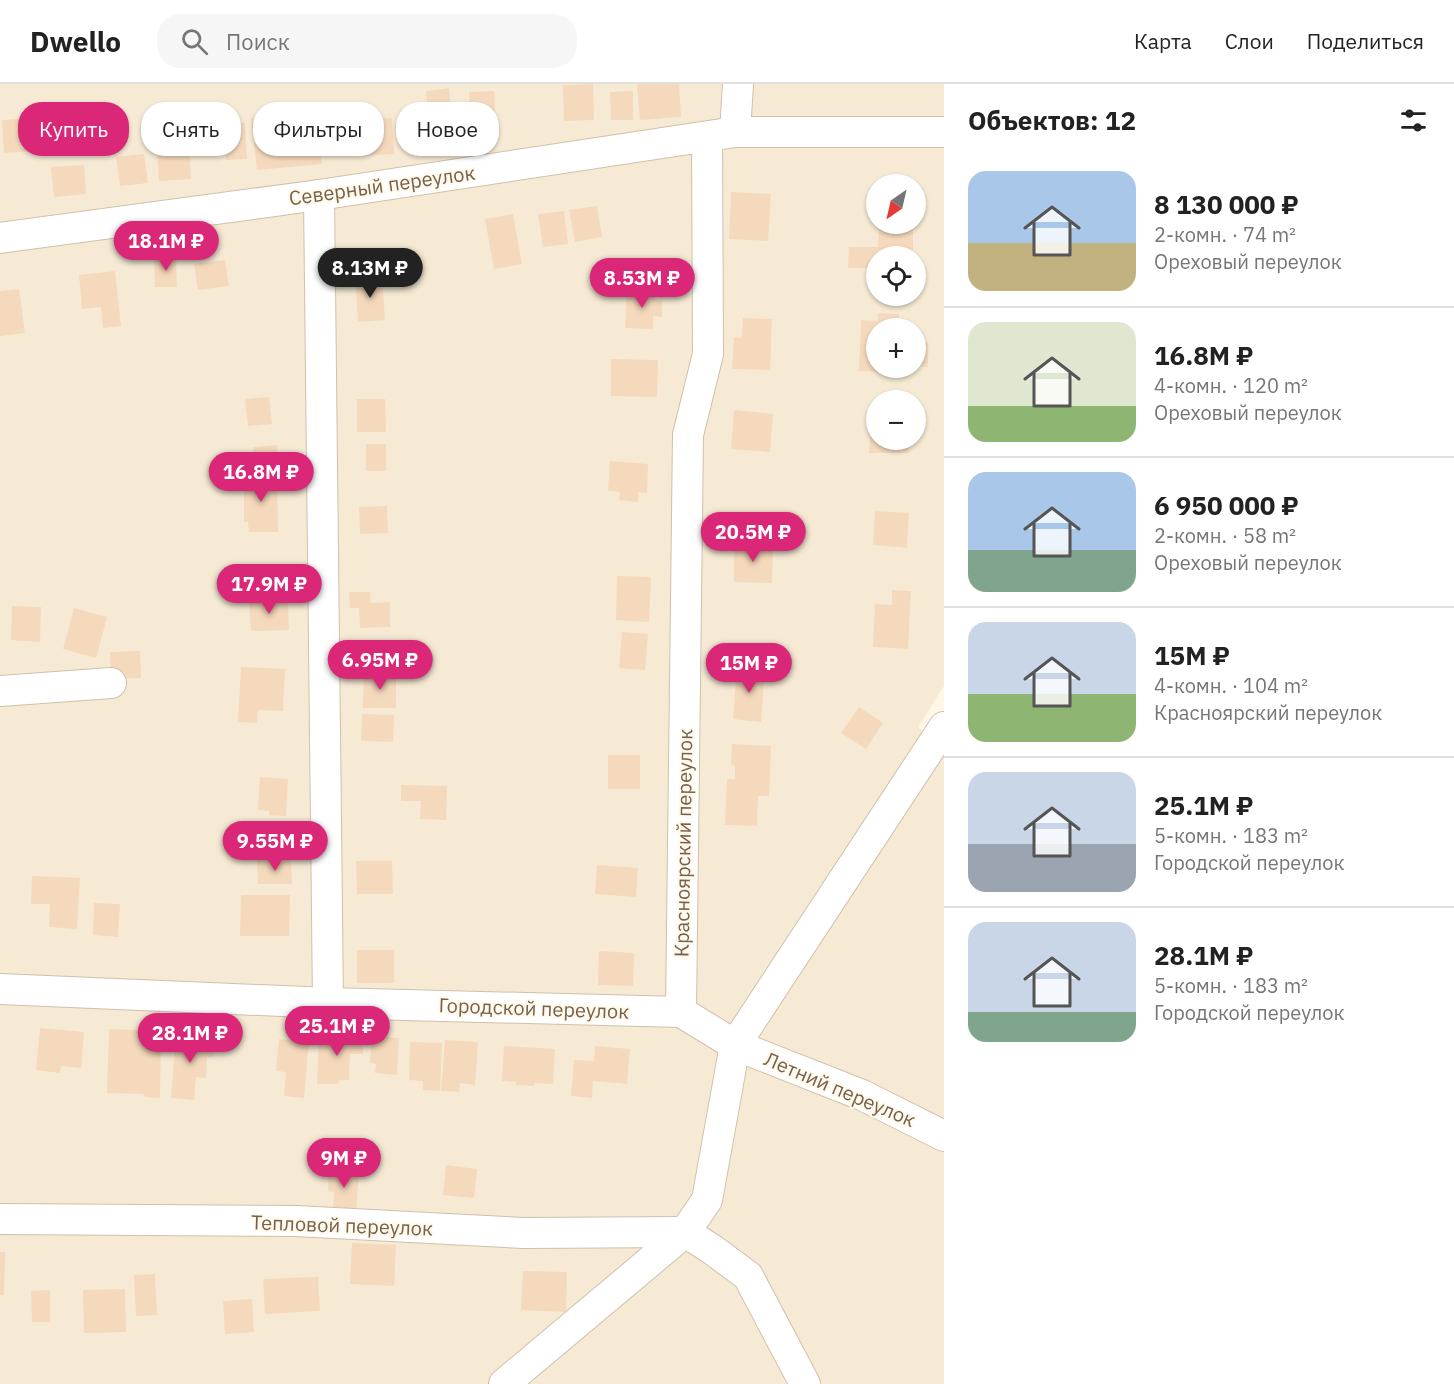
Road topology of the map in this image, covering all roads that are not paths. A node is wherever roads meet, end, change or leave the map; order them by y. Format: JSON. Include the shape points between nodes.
{"nodes":[{"id":1,"x":738,"y":84,"type":"edge"},
{"id":2,"x":944,"y":132,"type":"edge"},
{"id":3,"x":721,"y":134,"type":"junction"},
{"id":4,"x":319,"y":195,"type":"junction"},
{"id":5,"x":0,"y":238,"type":"edge"},
{"id":6,"x":111,"y":683,"type":"dead end"},
{"id":7,"x":0,"y":691,"type":"edge"},
{"id":8,"x":944,"y":727,"type":"edge"},
{"id":9,"x":0,"y":989,"type":"edge"},
{"id":10,"x":328,"y":1003,"type":"junction"},
{"id":11,"x":681,"y":1012,"type":"junction"},
{"id":12,"x":735,"y":1044,"type":"junction"},
{"id":13,"x":944,"y":1136,"type":"edge"},
{"id":14,"x":0,"y":1219,"type":"edge"},
{"id":15,"x":685,"y":1232,"type":"junction"},
{"id":16,"x":504,"y":1384,"type":"edge"},
{"id":17,"x":805,"y":1384,"type":"edge"}],
"edges":[{"from":1,"to":3,"type":"street","name":"Красноярский переулок"},
{"from":2,"to":3,"type":"street","name":"Северный переулок"},
{"from":3,"to":4,"type":"street","name":"Северный переулок"},
{"from":3,"to":11,"type":"street","name":"Красноярский переулок","via":[[708,354],[688,435]]},
{"from":4,"to":5,"type":"street","name":"Северный переулок"},
{"from":4,"to":10,"type":"street"},
{"from":6,"to":7,"type":"street"},
{"from":8,"to":12,"type":"street"},
{"from":9,"to":10,"type":"street","name":"Городской переулок"},
{"from":10,"to":11,"type":"street","name":"Городской переулок"},
{"from":11,"to":12,"type":"street","name":"Городской переулок"},
{"from":12,"to":13,"type":"street","name":"Летний переулок","via":[[862,1095]]},
{"from":12,"to":15,"type":"street","via":[[707,1200]]},
{"from":14,"to":15,"type":"street","name":"Тепловой переулок","via":[[296,1221],[523,1233]]},
{"from":15,"to":16,"type":"street"},
{"from":15,"to":17,"type":"street","via":[[748,1276]]}]}
